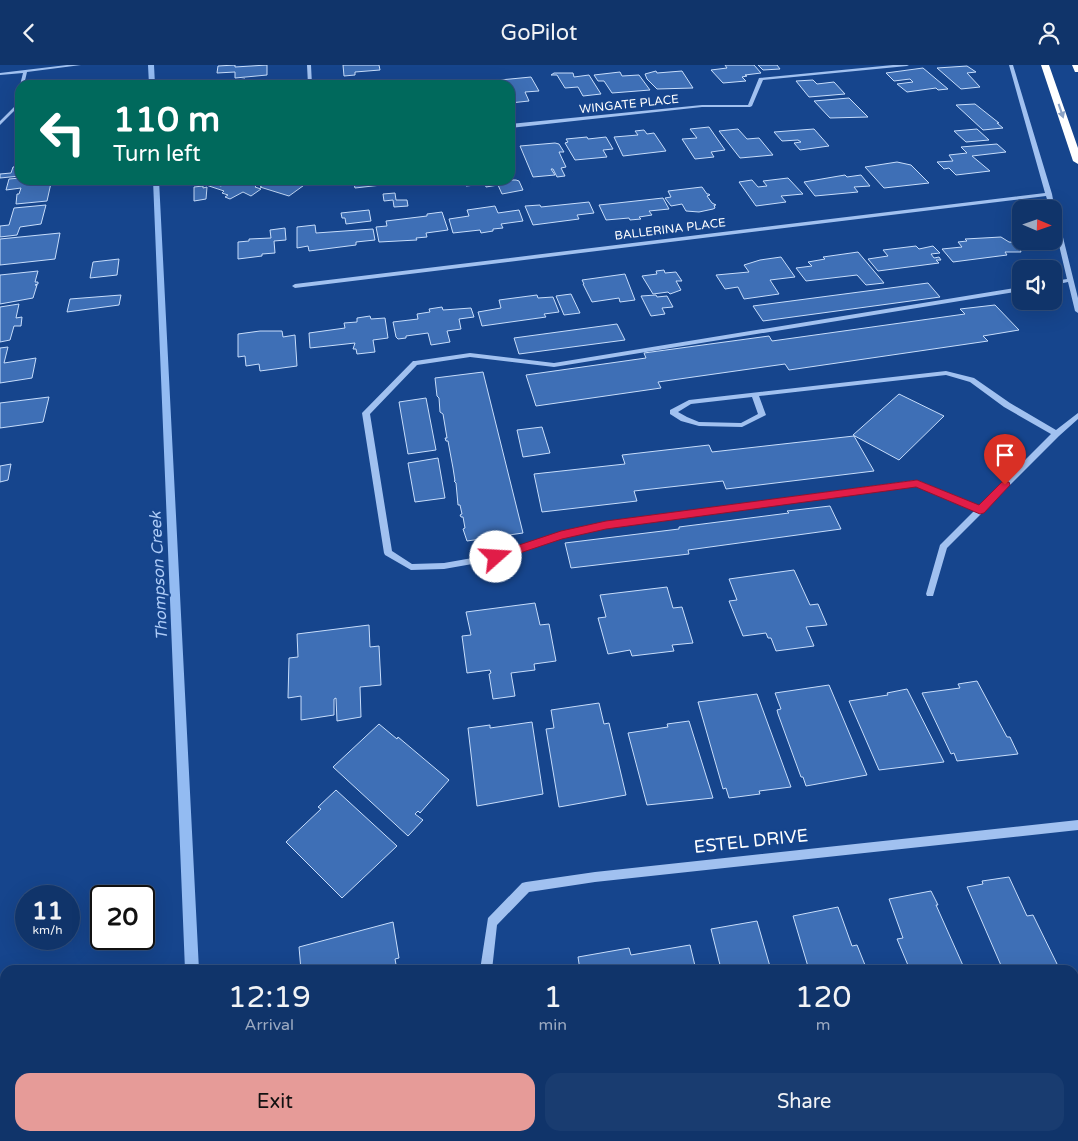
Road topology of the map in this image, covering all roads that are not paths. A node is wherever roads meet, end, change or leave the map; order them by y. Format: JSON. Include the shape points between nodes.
{"nodes":[{"id":1,"x":79,"y":65,"type":"edge"},
{"id":2,"x":309,"y":65,"type":"edge"},
{"id":3,"x":907,"y":65,"type":"edge"},
{"id":4,"x":1011,"y":65,"type":"edge"},
{"id":5,"x":1046,"y":65,"type":"edge"},
{"id":6,"x":1076,"y":65,"type":"edge"},
{"id":7,"x":1078,"y":70,"type":"edge"},
{"id":8,"x":26,"y":72,"type":"junction"},
{"id":9,"x":0,"y":74,"type":"edge"},
{"id":10,"x":24,"y":80,"type":"edge"},
{"id":11,"x":310,"y":80,"type":"edge"},
{"id":12,"x":15,"y":108,"type":"edge"},
{"id":13,"x":0,"y":124,"type":"edge"},
{"id":14,"x":515,"y":126,"type":"edge"},
{"id":15,"x":1078,"y":161,"type":"edge"},
{"id":16,"x":1049,"y":194,"type":"junction"},
{"id":17,"x":1051,"y":200,"type":"edge"},
{"id":18,"x":1062,"y":246,"type":"edge"},
{"id":19,"x":1070,"y":280,"type":"junction"},
{"id":20,"x":1062,"y":282,"type":"edge"},
{"id":21,"x":295,"y":286,"type":"dead end"},
{"id":22,"x":1012,"y":290,"type":"edge"},
{"id":23,"x":1078,"y":311,"type":"edge"},
{"id":24,"x":755,"y":395,"type":"junction"},
{"id":25,"x":1078,"y":415,"type":"edge"},
{"id":26,"x":1056,"y":434,"type":"junction"},
{"id":27,"x":980,"y":510,"type":"junction"},
{"id":28,"x":930,"y":594,"type":"dead end"},
{"id":29,"x":1078,"y":825,"type":"edge"},
{"id":30,"x":487,"y":965,"type":"edge"}],
"edges":[{"from":1,"to":8,"type":"street"},
{"from":2,"to":11,"type":"street"},
{"from":3,"to":14,"type":"street","name":"WINGATE PLACE","via":[[761,79],[750,106],[702,107]]},
{"from":4,"to":16,"type":"street"},
{"from":5,"to":15,"type":"highway","one_way":true},
{"from":6,"to":7,"type":"highway"},
{"from":8,"to":9,"type":"street"},
{"from":8,"to":10,"type":"street"},
{"from":12,"to":13,"type":"street"},
{"from":16,"to":17,"type":"street"},
{"from":16,"to":21,"type":"street","name":"BALLERINA PLACE"},
{"from":18,"to":19,"type":"street"},
{"from":19,"to":20,"type":"street"},
{"from":19,"to":23,"type":"street"},
{"from":22,"to":27,"type":"street","via":[[554,365],[470,355],[415,363],[366,413],[388,553],[411,567],[444,566],[496,557],[561,535],[606,525],[917,483]]},
{"from":24,"to":24,"type":"street","via":[[689,402],[673,412],[699,424],[742,425],[762,415]]},
{"from":24,"to":26,"type":"street","via":[[946,373],[972,380]]},
{"from":25,"to":26,"type":"street"},
{"from":26,"to":27,"type":"street"},
{"from":27,"to":28,"type":"street","via":[[943,547]]},
{"from":29,"to":30,"type":"street","name":"ESTEL DRIVE","via":[[605,875],[526,887],[492,921]]}]}
